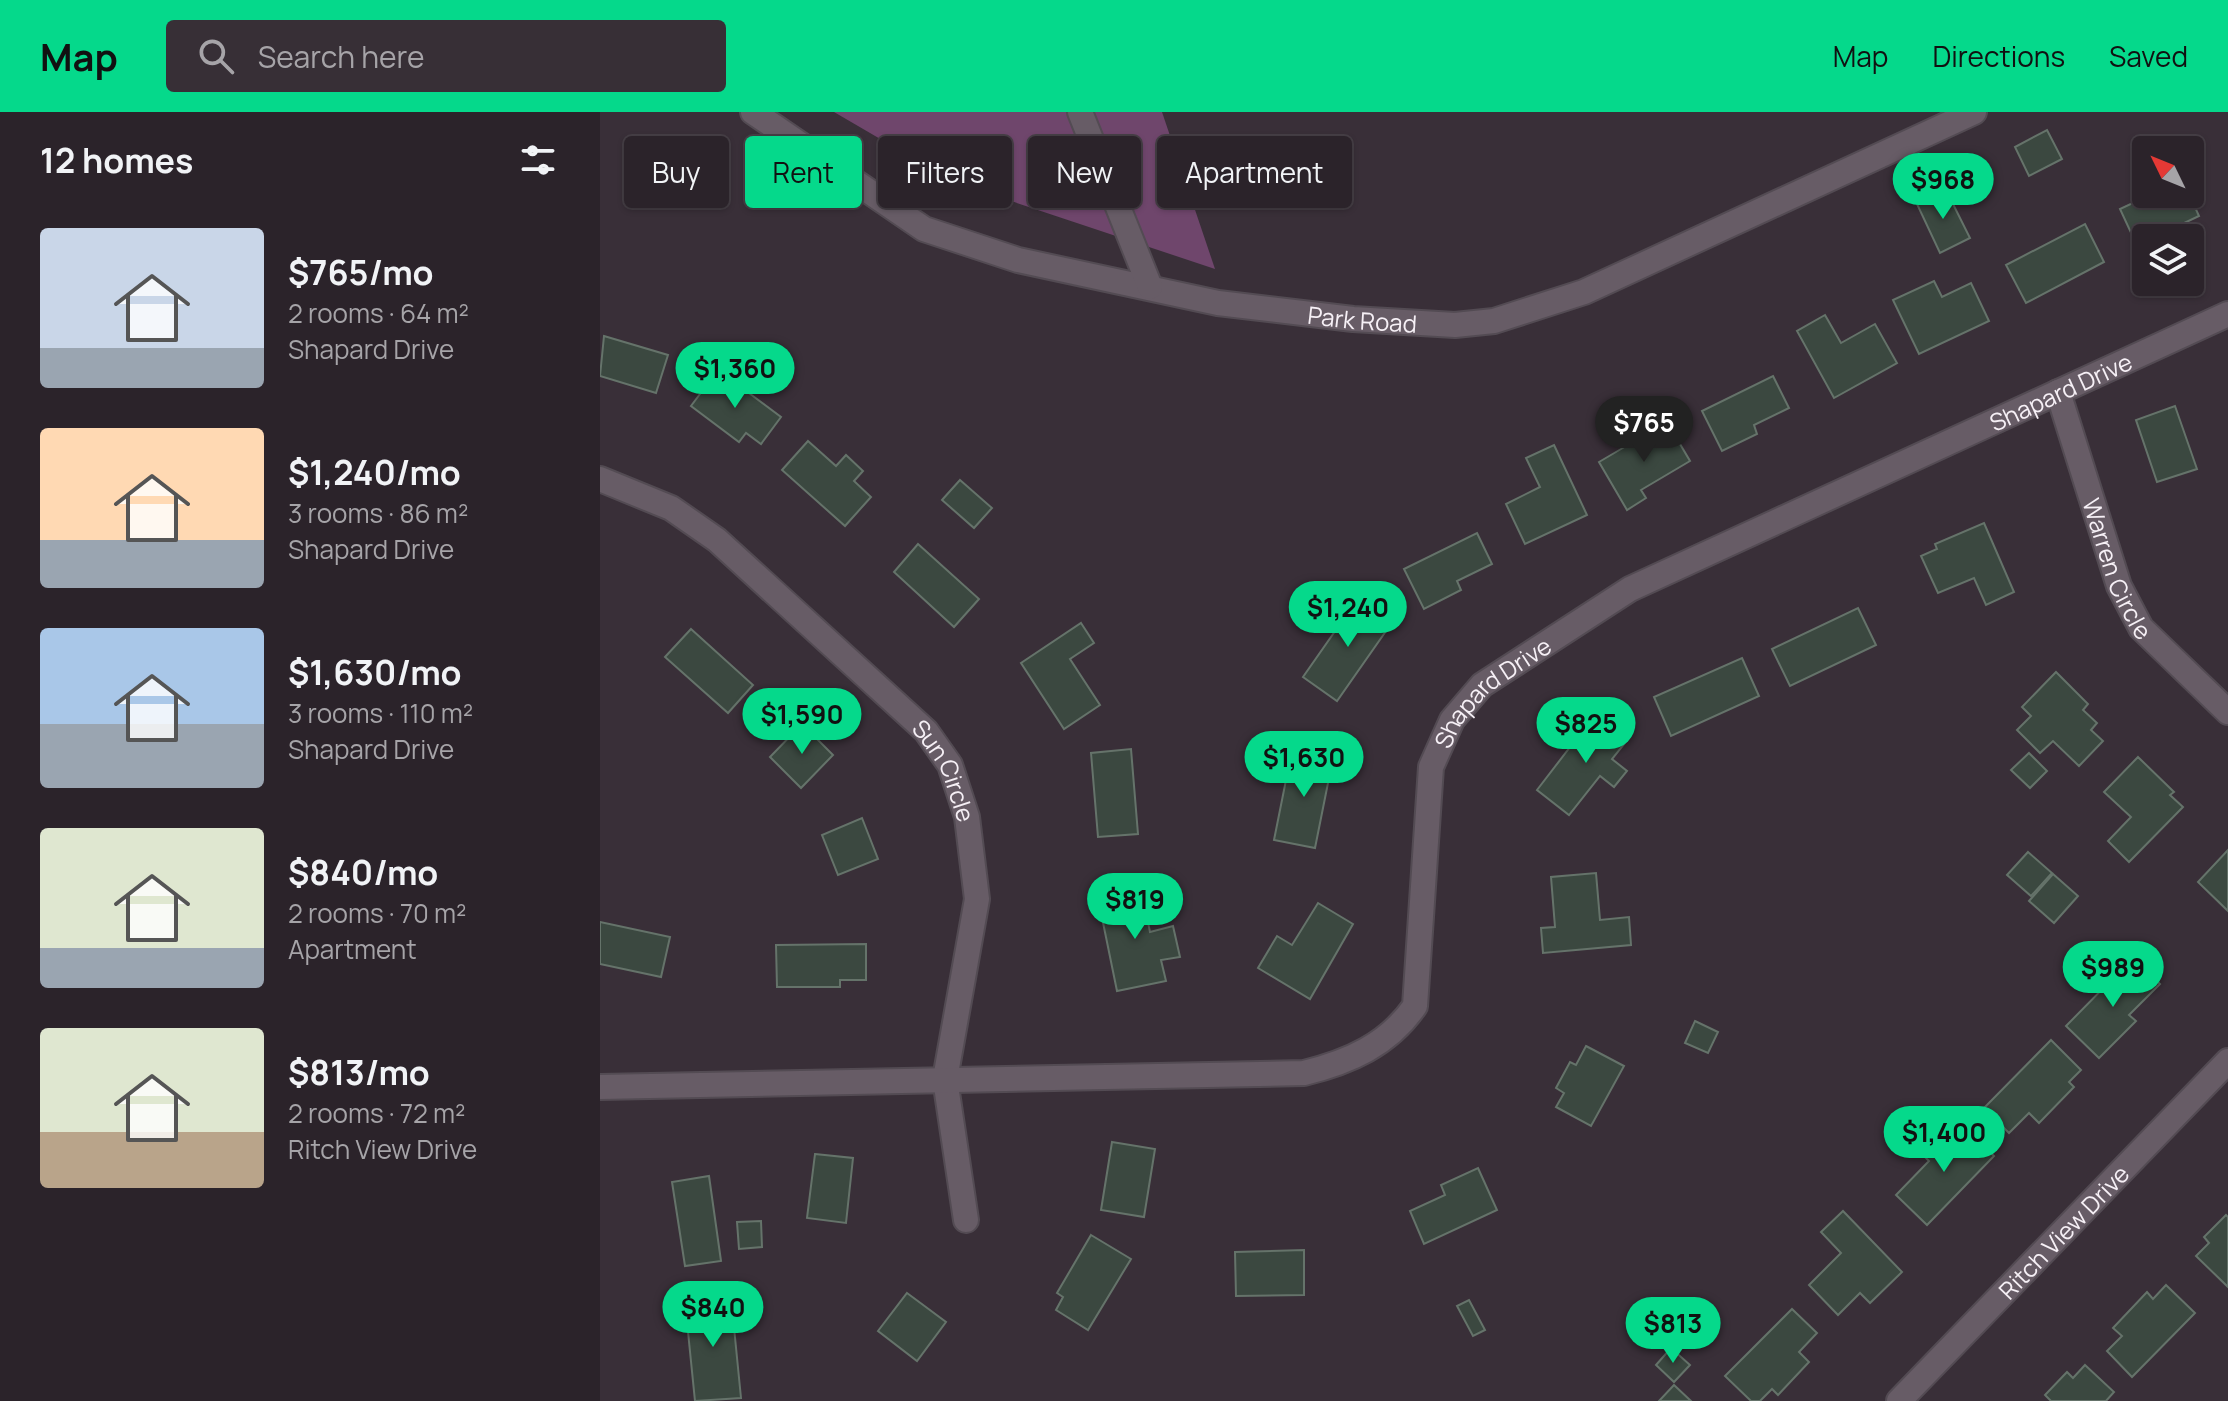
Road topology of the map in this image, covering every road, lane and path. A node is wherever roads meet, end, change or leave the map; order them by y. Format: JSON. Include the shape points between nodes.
{"nodes":[{"id":1,"x":753,"y":112,"type":"edge"},
{"id":2,"x":1080,"y":112,"type":"edge"},
{"id":3,"x":1974,"y":112,"type":"edge"},
{"id":4,"x":1150,"y":287,"type":"junction"},
{"id":5,"x":2228,"y":314,"type":"edge"},
{"id":6,"x":2058,"y":392,"type":"junction"},
{"id":7,"x":600,"y":479,"type":"edge"},
{"id":8,"x":2228,"y":712,"type":"edge"},
{"id":9,"x":2228,"y":1061,"type":"edge"},
{"id":10,"x":945,"y":1079,"type":"junction"},
{"id":11,"x":600,"y":1087,"type":"edge"},
{"id":12,"x":966,"y":1220,"type":"dead end"},
{"id":13,"x":1899,"y":1401,"type":"edge"}],
"edges":[{"from":1,"to":4,"type":"street","name":"Park Road","via":[[924,229],[1018,260]]},
{"from":2,"to":4,"type":"street"},
{"from":3,"to":4,"type":"street","name":"Park Road","via":[[1584,292],[1494,321],[1455,325],[1353,319],[1218,303]]},
{"from":5,"to":6,"type":"street","name":"Shapard Drive"},
{"from":6,"to":8,"type":"street","name":"Warren Circle","via":[[2119,586],[2141,628]]},
{"from":6,"to":10,"type":"street","name":"Shapard Drive","via":[[1630,589],[1482,685],[1452,720],[1431,767],[1415,1006],[1401,1027],[1380,1042],[1343,1064],[1304,1073]]},
{"from":7,"to":10,"type":"street","name":"Sun Circle","via":[[671,508],[717,540],[926,731],[950,765],[967,817],[977,899]]},
{"from":9,"to":13,"type":"street","name":"Ritch View Drive"},
{"from":10,"to":11,"type":"street"},
{"from":10,"to":12,"type":"street","name":"Sun Circle"}]}
